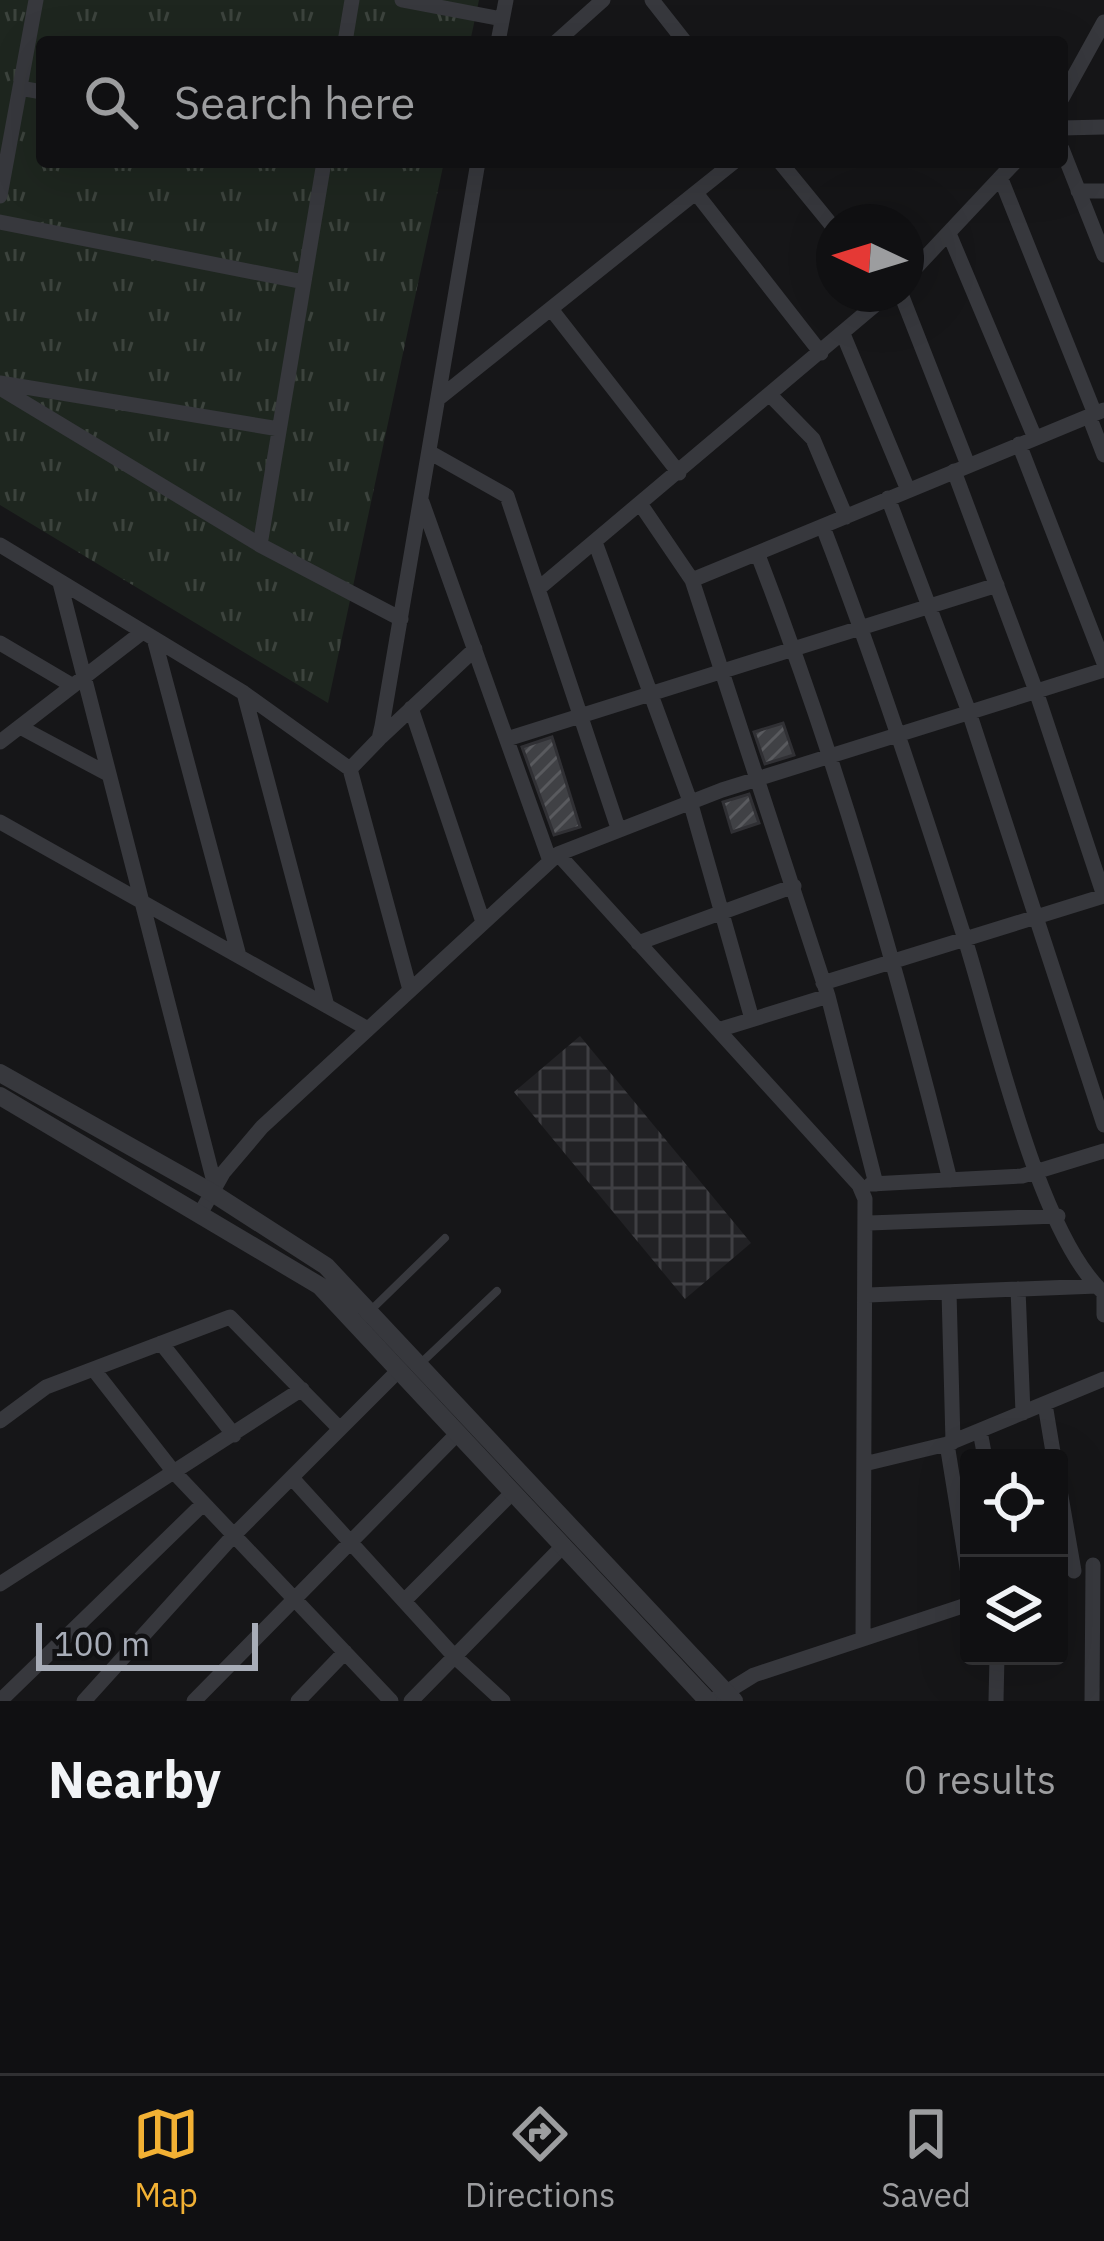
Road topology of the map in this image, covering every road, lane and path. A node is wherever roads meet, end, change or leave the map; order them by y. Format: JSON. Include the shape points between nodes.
{"nodes":[{"id":1,"x":36,"y":0,"type":"edge"},
{"id":2,"x":352,"y":0,"type":"edge"},
{"id":3,"x":402,"y":0,"type":"edge"},
{"id":4,"x":506,"y":0,"type":"edge"},
{"id":5,"x":603,"y":0,"type":"edge"},
{"id":6,"x":652,"y":0,"type":"edge"},
{"id":7,"x":502,"y":19,"type":"junction"},
{"id":8,"x":1104,"y":22,"type":"edge"},
{"id":9,"x":345,"y":36,"type":"edge"},
{"id":10,"x":499,"y":36,"type":"edge"},
{"id":11,"x":563,"y":36,"type":"edge"},
{"id":12,"x":680,"y":36,"type":"edge"},
{"id":13,"x":1097,"y":54,"type":"edge"},
{"id":14,"x":20,"y":88,"type":"junction"},
{"id":15,"x":1068,"y":90,"type":"edge"},
{"id":16,"x":36,"y":91,"type":"edge"},
{"id":17,"x":1104,"y":127,"type":"edge"},
{"id":18,"x":1068,"y":128,"type":"edge"},
{"id":19,"x":1068,"y":165,"type":"edge"},
{"id":20,"x":323,"y":168,"type":"edge"},
{"id":21,"x":477,"y":168,"type":"edge"},
{"id":22,"x":727,"y":168,"type":"edge"},
{"id":23,"x":785,"y":168,"type":"edge"},
{"id":24,"x":1010,"y":168,"type":"edge"},
{"id":25,"x":1001,"y":178,"type":"junction"},
{"id":26,"x":1078,"y":191,"type":"junction"},
{"id":27,"x":1104,"y":191,"type":"edge"},
{"id":28,"x":696,"y":193,"type":"junction"},
{"id":29,"x":0,"y":196,"type":"edge"},
{"id":30,"x":816,"y":206,"type":"edge"},
{"id":31,"x":0,"y":222,"type":"edge"},
{"id":32,"x":950,"y":236,"type":"junction"},
{"id":33,"x":1104,"y":255,"type":"edge"},
{"id":34,"x":924,"y":261,"type":"edge"},
{"id":35,"x":304,"y":282,"type":"junction"},
{"id":36,"x":551,"y":309,"type":"junction"},
{"id":37,"x":868,"y":312,"type":"edge"},
{"id":38,"x":907,"y":312,"type":"edge"},
{"id":39,"x":843,"y":334,"type":"junction"},
{"id":40,"x":821,"y":353,"type":"junction"},
{"id":41,"x":0,"y":386,"type":"edge"},
{"id":42,"x":772,"y":397,"type":"junction"},
{"id":43,"x":438,"y":399,"type":"junction"},
{"id":44,"x":1096,"y":413,"type":"edge"},
{"id":45,"x":279,"y":429,"type":"junction"},
{"id":46,"x":1027,"y":441,"type":"junction"},
{"id":47,"x":429,"y":452,"type":"junction"},
{"id":48,"x":1104,"y":455,"type":"edge"},
{"id":49,"x":961,"y":468,"type":"junction"},
{"id":50,"x":679,"y":473,"type":"junction"},
{"id":51,"x":908,"y":490,"type":"junction"},
{"id":52,"x":889,"y":498,"type":"junction"},
{"id":53,"x":422,"y":500,"type":"junction"},
{"id":54,"x":641,"y":505,"type":"junction"},
{"id":55,"x":846,"y":517,"type":"junction"},
{"id":56,"x":823,"y":527,"type":"junction"},
{"id":57,"x":595,"y":542,"type":"junction"},
{"id":58,"x":260,"y":544,"type":"junction"},
{"id":59,"x":0,"y":545,"type":"edge"},
{"id":60,"x":758,"y":555,"type":"junction"},
{"id":61,"x":692,"y":580,"type":"junction"},
{"id":62,"x":61,"y":583,"type":"junction"},
{"id":63,"x":997,"y":585,"type":"junction"},
{"id":64,"x":538,"y":589,"type":"junction"},
{"id":65,"x":930,"y":606,"type":"junction"},
{"id":66,"x":401,"y":619,"type":"junction"},
{"id":67,"x":862,"y":628,"type":"junction"},
{"id":68,"x":147,"y":638,"type":"junction"},
{"id":69,"x":0,"y":644,"type":"edge"},
{"id":70,"x":475,"y":649,"type":"junction"},
{"id":71,"x":794,"y":650,"type":"junction"},
{"id":72,"x":1104,"y":666,"type":"edge"},
{"id":73,"x":722,"y":672,"type":"junction"},
{"id":74,"x":77,"y":683,"type":"junction"},
{"id":75,"x":1036,"y":691,"type":"junction"},
{"id":76,"x":244,"y":693,"type":"junction"},
{"id":77,"x":653,"y":694,"type":"junction"},
{"id":78,"x":411,"y":709,"type":"junction"},
{"id":79,"x":969,"y":712,"type":"junction"},
{"id":80,"x":584,"y":716,"type":"junction"},
{"id":81,"x":20,"y":727,"type":"junction"},
{"id":82,"x":898,"y":734,"type":"junction"},
{"id":83,"x":379,"y":739,"type":"junction"},
{"id":84,"x":507,"y":739,"type":"junction"},
{"id":85,"x":1,"y":740,"type":"edge"},
{"id":86,"x":832,"y":755,"type":"junction"},
{"id":87,"x":350,"y":769,"type":"junction"},
{"id":88,"x":106,"y":773,"type":"junction"},
{"id":89,"x":760,"y":777,"type":"junction"},
{"id":90,"x":690,"y":801,"type":"junction"},
{"id":91,"x":0,"y":822,"type":"edge"},
{"id":92,"x":618,"y":828,"type":"junction"},
{"id":93,"x":554,"y":858,"type":"junction"},
{"id":94,"x":794,"y":886,"type":"junction"},
{"id":95,"x":1104,"y":896,"type":"edge"},
{"id":96,"x":140,"y":900,"type":"junction"},
{"id":97,"x":722,"y":912,"type":"junction"},
{"id":98,"x":1037,"y":917,"type":"junction"},
{"id":99,"x":482,"y":920,"type":"junction"},
{"id":100,"x":966,"y":941,"type":"junction"},
{"id":101,"x":638,"y":943,"type":"junction"},
{"id":102,"x":239,"y":956,"type":"junction"},
{"id":103,"x":895,"y":962,"type":"junction"},
{"id":104,"x":410,"y":990,"type":"junction"},
{"id":105,"x":826,"y":990,"type":"junction"},
{"id":106,"x":327,"y":1006,"type":"junction"},
{"id":107,"x":752,"y":1019,"type":"junction"},
{"id":108,"x":368,"y":1028,"type":"junction"},
{"id":109,"x":718,"y":1030,"type":"junction"},
{"id":110,"x":0,"y":1073,"type":"edge"},
{"id":111,"x":0,"y":1096,"type":"edge"},
{"id":112,"x":1104,"y":1126,"type":"edge"},
{"id":113,"x":1104,"y":1151,"type":"edge"},
{"id":114,"x":1036,"y":1173,"type":"junction"},
{"id":115,"x":950,"y":1180,"type":"junction"},
{"id":116,"x":867,"y":1184,"type":"junction"},
{"id":117,"x":213,"y":1189,"type":"junction"},
{"id":118,"x":200,"y":1214,"type":"junction"},
{"id":119,"x":1058,"y":1216,"type":"junction"},
{"id":120,"x":869,"y":1223,"type":"junction"},
{"id":121,"x":446,"y":1238,"type":"dead end"},
{"id":122,"x":1018,"y":1289,"type":"junction"},
{"id":123,"x":497,"y":1291,"type":"dead end"},
{"id":124,"x":949,"y":1292,"type":"junction"},
{"id":125,"x":1102,"y":1292,"type":"edge"},
{"id":126,"x":868,"y":1295,"type":"junction"},
{"id":127,"x":370,"y":1310,"type":"junction"},
{"id":128,"x":1104,"y":1316,"type":"edge"},
{"id":129,"x":161,"y":1343,"type":"junction"},
{"id":130,"x":421,"y":1364,"type":"junction"},
{"id":131,"x":94,"y":1370,"type":"junction"},
{"id":132,"x":399,"y":1370,"type":"junction"},
{"id":133,"x":1104,"y":1378,"type":"edge"},
{"id":134,"x":302,"y":1389,"type":"junction"},
{"id":135,"x":1045,"y":1404,"type":"junction"},
{"id":136,"x":1023,"y":1413,"type":"junction"},
{"id":137,"x":0,"y":1421,"type":"edge"},
{"id":138,"x":340,"y":1429,"type":"junction"},
{"id":139,"x":980,"y":1431,"type":"junction"},
{"id":140,"x":458,"y":1433,"type":"junction"},
{"id":141,"x":234,"y":1435,"type":"junction"},
{"id":142,"x":950,"y":1443,"type":"junction"},
{"id":143,"x":983,"y":1449,"type":"edge"},
{"id":144,"x":1052,"y":1449,"type":"edge"},
{"id":145,"x":864,"y":1464,"type":"junction"},
{"id":146,"x":173,"y":1472,"type":"junction"},
{"id":147,"x":292,"y":1478,"type":"junction"},
{"id":148,"x":513,"y":1492,"type":"junction"},
{"id":149,"x":203,"y":1504,"type":"junction"},
{"id":150,"x":233,"y":1536,"type":"junction"},
{"id":151,"x":350,"y":1542,"type":"junction"},
{"id":152,"x":563,"y":1545,"type":"junction"},
{"id":153,"x":966,"y":1557,"type":"edge"},
{"id":154,"x":1099,"y":1564,"type":"edge"},
{"id":155,"x":1068,"y":1573,"type":"edge"},
{"id":156,"x":0,"y":1584,"type":"edge"},
{"id":157,"x":295,"y":1599,"type":"junction"},
{"id":158,"x":404,"y":1601,"type":"junction"},
{"id":159,"x":960,"y":1607,"type":"edge"},
{"id":160,"x":1098,"y":1610,"type":"edge"},
{"id":161,"x":863,"y":1638,"type":"junction"},
{"id":162,"x":345,"y":1652,"type":"junction"},
{"id":163,"x":454,"y":1657,"type":"junction"},
{"id":164,"x":997,"y":1665,"type":"edge"},
{"id":165,"x":1098,"y":1668,"type":"edge"},
{"id":166,"x":720,"y":1699,"type":"edge"},
{"id":167,"x":0,"y":1701,"type":"edge"},
{"id":168,"x":84,"y":1701,"type":"edge"},
{"id":169,"x":194,"y":1701,"type":"edge"},
{"id":170,"x":298,"y":1701,"type":"edge"},
{"id":171,"x":392,"y":1701,"type":"edge"},
{"id":172,"x":411,"y":1701,"type":"edge"},
{"id":173,"x":502,"y":1701,"type":"edge"},
{"id":174,"x":996,"y":1701,"type":"edge"},
{"id":175,"x":1092,"y":1701,"type":"edge"}],
"edges":[{"from":1,"to":14,"type":"street"},
{"from":2,"to":9,"type":"street"},
{"from":3,"to":7,"type":"street"},
{"from":4,"to":7,"type":"street"},
{"from":5,"to":11,"type":"street"},
{"from":6,"to":12,"type":"street"},
{"from":7,"to":10,"type":"street"},
{"from":8,"to":13,"type":"street"},
{"from":13,"to":15,"type":"street"},
{"from":14,"to":16,"type":"street"},
{"from":14,"to":29,"type":"street"},
{"from":17,"to":18,"type":"street"},
{"from":19,"to":26,"type":"street"},
{"from":20,"to":35,"type":"street"},
{"from":21,"to":43,"type":"street"},
{"from":22,"to":28,"type":"street"},
{"from":23,"to":30,"type":"street"},
{"from":24,"to":25,"type":"street"},
{"from":25,"to":32,"type":"street"},
{"from":25,"to":44,"type":"street"},
{"from":26,"to":27,"type":"street"},
{"from":26,"to":33,"type":"street"},
{"from":28,"to":36,"type":"street"},
{"from":28,"to":40,"type":"street"},
{"from":31,"to":35,"type":"street"},
{"from":32,"to":34,"type":"street"},
{"from":32,"to":46,"type":"street"},
{"from":35,"to":45,"type":"street"},
{"from":36,"to":43,"type":"street"},
{"from":36,"to":50,"type":"street"},
{"from":37,"to":39,"type":"street"},
{"from":38,"to":49,"type":"street"},
{"from":39,"to":40,"type":"street"},
{"from":39,"to":51,"type":"street"},
{"from":40,"to":42,"type":"street"},
{"from":41,"to":45,"type":"street"},
{"from":41,"to":58,"type":"street"},
{"from":42,"to":50,"type":"street"},
{"from":42,"to":55,"type":"street","via":[[813,440]]},
{"from":43,"to":47,"type":"street"},
{"from":44,"to":46,"type":"street"},
{"from":44,"to":48,"type":"street"},
{"from":45,"to":58,"type":"street"},
{"from":46,"to":49,"type":"street"},
{"from":46,"to":72,"type":"street"},
{"from":47,"to":53,"type":"street"},
{"from":47,"to":64,"type":"street","via":[[507,496]]},
{"from":49,"to":51,"type":"street"},
{"from":49,"to":63,"type":"street"},
{"from":50,"to":54,"type":"street"},
{"from":51,"to":52,"type":"street"},
{"from":52,"to":55,"type":"street"},
{"from":52,"to":65,"type":"street"},
{"from":53,"to":66,"type":"street"},
{"from":53,"to":70,"type":"street"},
{"from":54,"to":57,"type":"street"},
{"from":54,"to":61,"type":"street"},
{"from":55,"to":56,"type":"street"},
{"from":56,"to":60,"type":"street"},
{"from":56,"to":67,"type":"street"},
{"from":57,"to":64,"type":"street"},
{"from":57,"to":77,"type":"street"},
{"from":58,"to":66,"type":"street"},
{"from":59,"to":62,"type":"street"},
{"from":60,"to":61,"type":"street"},
{"from":60,"to":71,"type":"street"},
{"from":61,"to":73,"type":"street"},
{"from":62,"to":68,"type":"street"},
{"from":62,"to":74,"type":"street"},
{"from":63,"to":65,"type":"street"},
{"from":63,"to":75,"type":"street"},
{"from":64,"to":80,"type":"street"},
{"from":65,"to":67,"type":"street"},
{"from":65,"to":79,"type":"street"},
{"from":66,"to":83,"type":"street"},
{"from":67,"to":71,"type":"street"},
{"from":67,"to":82,"type":"street"},
{"from":68,"to":74,"type":"street"},
{"from":68,"to":76,"type":"street"},
{"from":68,"to":102,"type":"street"},
{"from":69,"to":74,"type":"street"},
{"from":70,"to":78,"type":"street"},
{"from":70,"to":84,"type":"street"},
{"from":71,"to":73,"type":"street"},
{"from":71,"to":86,"type":"street"},
{"from":72,"to":75,"type":"street"},
{"from":73,"to":77,"type":"street"},
{"from":73,"to":89,"type":"street"},
{"from":74,"to":81,"type":"street"},
{"from":74,"to":88,"type":"street"},
{"from":75,"to":79,"type":"street"},
{"from":75,"to":95,"type":"street"},
{"from":76,"to":87,"type":"street"},
{"from":76,"to":106,"type":"street"},
{"from":77,"to":80,"type":"street"},
{"from":77,"to":90,"type":"street"},
{"from":78,"to":83,"type":"street"},
{"from":78,"to":99,"type":"street"},
{"from":79,"to":82,"type":"street"},
{"from":79,"to":98,"type":"street"},
{"from":80,"to":84,"type":"street"},
{"from":80,"to":92,"type":"street"},
{"from":81,"to":85,"type":"street"},
{"from":81,"to":88,"type":"street"},
{"from":82,"to":86,"type":"street"},
{"from":82,"to":100,"type":"street"},
{"from":83,"to":87,"type":"street"},
{"from":84,"to":93,"type":"street"},
{"from":86,"to":89,"type":"street"},
{"from":86,"to":103,"type":"street"},
{"from":87,"to":104,"type":"street"},
{"from":88,"to":96,"type":"street"},
{"from":89,"to":90,"type":"street"},
{"from":89,"to":94,"type":"street"},
{"from":90,"to":92,"type":"street"},
{"from":90,"to":97,"type":"street"},
{"from":91,"to":96,"type":"street"},
{"from":92,"to":93,"type":"street"},
{"from":93,"to":99,"type":"street"},
{"from":93,"to":101,"type":"street"},
{"from":94,"to":97,"type":"street"},
{"from":94,"to":105,"type":"street"},
{"from":95,"to":98,"type":"street"},
{"from":96,"to":102,"type":"street"},
{"from":96,"to":117,"type":"street"},
{"from":97,"to":101,"type":"street"},
{"from":97,"to":107,"type":"street"},
{"from":98,"to":100,"type":"street"},
{"from":98,"to":112,"type":"street"},
{"from":99,"to":104,"type":"street"},
{"from":100,"to":103,"type":"street"},
{"from":100,"to":114,"type":"street"},
{"from":101,"to":109,"type":"street"},
{"from":102,"to":106,"type":"street"},
{"from":103,"to":105,"type":"street"},
{"from":103,"to":115,"type":"street"},
{"from":104,"to":108,"type":"street"},
{"from":105,"to":107,"type":"street"},
{"from":105,"to":116,"type":"street"},
{"from":106,"to":108,"type":"street"},
{"from":107,"to":109,"type":"street"},
{"from":108,"to":117,"type":"street","via":[[262,1127]]},
{"from":109,"to":116,"type":"street"},
{"from":110,"to":117,"type":"street"},
{"from":111,"to":118,"type":"street"},
{"from":113,"to":114,"type":"street"},
{"from":114,"to":115,"type":"street"},
{"from":114,"to":119,"type":"street"},
{"from":115,"to":116,"type":"street"},
{"from":116,"to":120,"type":"street"},
{"from":117,"to":118,"type":"street"},
{"from":117,"to":127,"type":"street","via":[[326,1266]]},
{"from":118,"to":132,"type":"street","via":[[320,1286]]},
{"from":119,"to":120,"type":"street"},
{"from":119,"to":125,"type":"street"},
{"from":120,"to":126,"type":"street"},
{"from":121,"to":127,"type":"lane"},
{"from":122,"to":124,"type":"street"},
{"from":122,"to":125,"type":"street"},
{"from":122,"to":136,"type":"street"},
{"from":123,"to":130,"type":"lane"},
{"from":124,"to":126,"type":"street"},
{"from":124,"to":142,"type":"street"},
{"from":125,"to":128,"type":"street"},
{"from":126,"to":145,"type":"street"},
{"from":127,"to":130,"type":"street"},
{"from":129,"to":131,"type":"street"},
{"from":129,"to":134,"type":"street","via":[[230,1317]]},
{"from":129,"to":141,"type":"street"},
{"from":130,"to":166,"type":"street"},
{"from":131,"to":137,"type":"street","via":[[46,1387]]},
{"from":131,"to":146,"type":"street"},
{"from":132,"to":138,"type":"street"},
{"from":132,"to":140,"type":"street"},
{"from":133,"to":135,"type":"street"},
{"from":134,"to":138,"type":"street"},
{"from":134,"to":141,"type":"street"},
{"from":135,"to":136,"type":"street"},
{"from":135,"to":144,"type":"street"},
{"from":136,"to":139,"type":"street"},
{"from":138,"to":147,"type":"street"},
{"from":139,"to":142,"type":"street"},
{"from":139,"to":143,"type":"street"},
{"from":140,"to":148,"type":"street"},
{"from":140,"to":151,"type":"street"},
{"from":141,"to":146,"type":"street"},
{"from":142,"to":145,"type":"street"},
{"from":142,"to":153,"type":"street"},
{"from":145,"to":161,"type":"street"},
{"from":146,"to":149,"type":"street"},
{"from":146,"to":156,"type":"street"},
{"from":147,"to":150,"type":"street"},
{"from":147,"to":151,"type":"street"},
{"from":148,"to":152,"type":"street"},
{"from":148,"to":158,"type":"street"},
{"from":149,"to":150,"type":"street"},
{"from":149,"to":167,"type":"street"},
{"from":150,"to":157,"type":"street"},
{"from":150,"to":168,"type":"street"},
{"from":151,"to":157,"type":"street"},
{"from":151,"to":158,"type":"street"},
{"from":152,"to":163,"type":"street"},
{"from":152,"to":166,"type":"street"},
{"from":154,"to":155,"type":"street"},
{"from":154,"to":160,"type":"street"},
{"from":157,"to":162,"type":"street"},
{"from":157,"to":169,"type":"street"},
{"from":158,"to":163,"type":"street"},
{"from":159,"to":161,"type":"street"},
{"from":160,"to":165,"type":"street"},
{"from":161,"to":166,"type":"street","via":[[754,1675]]},
{"from":162,"to":170,"type":"street"},
{"from":162,"to":171,"type":"street"},
{"from":163,"to":172,"type":"street"},
{"from":163,"to":173,"type":"street"},
{"from":164,"to":174,"type":"street"},
{"from":165,"to":175,"type":"street"}]}
